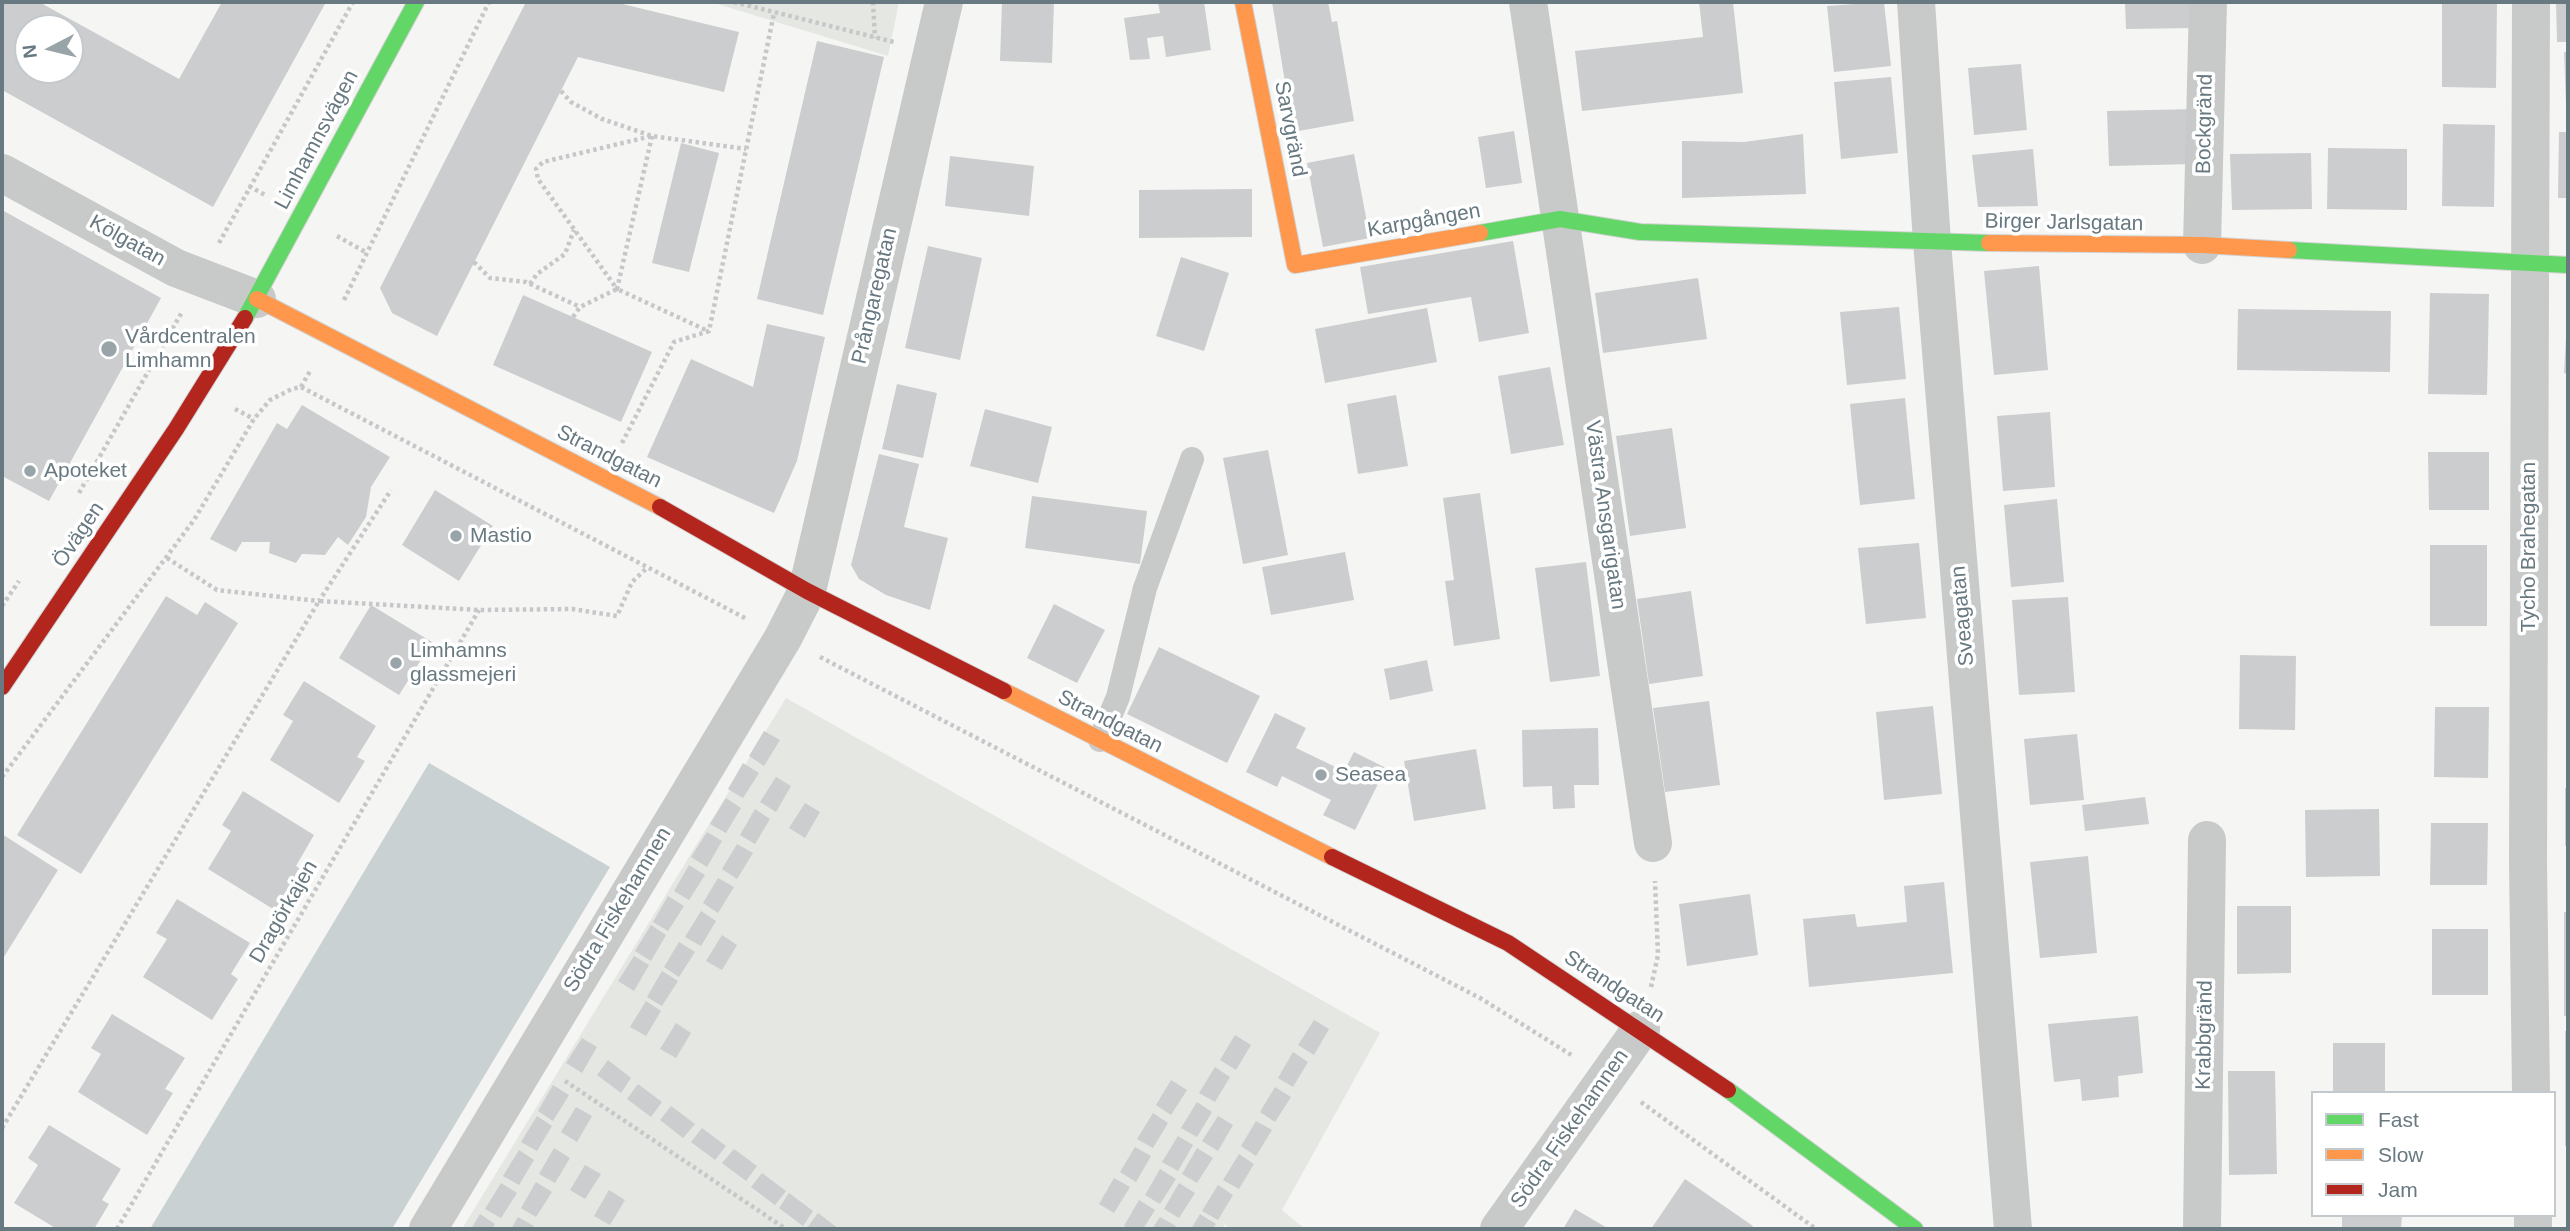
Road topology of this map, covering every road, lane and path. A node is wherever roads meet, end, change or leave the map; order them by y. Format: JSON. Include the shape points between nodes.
{"nodes":[{"id":1,"x":353,"y":2,"type":"edge"},
{"id":2,"x":416,"y":2,"type":"edge"},
{"id":3,"x":489,"y":2,"type":"edge"},
{"id":4,"x":734,"y":2,"type":"edge"},
{"id":5,"x":873,"y":2,"type":"edge"},
{"id":6,"x":944,"y":2,"type":"edge"},
{"id":7,"x":1244,"y":2,"type":"edge"},
{"id":8,"x":1528,"y":2,"type":"edge"},
{"id":9,"x":1916,"y":2,"type":"edge"},
{"id":10,"x":2208,"y":2,"type":"edge"},
{"id":11,"x":2531,"y":2,"type":"edge"},
{"id":12,"x":748,"y":4,"type":"edge"},
{"id":13,"x":774,"y":13,"type":"junction"},
{"id":14,"x":875,"y":38,"type":"junction"},
{"id":15,"x":932,"y":51,"type":"junction"},
{"id":16,"x":561,"y":91,"type":"dead end"},
{"id":17,"x":653,"y":136,"type":"junction"},
{"id":18,"x":746,"y":149,"type":"junction"},
{"id":19,"x":2,"y":173,"type":"edge"},
{"id":20,"x":1560,"y":219,"type":"junction"},
{"id":21,"x":574,"y":229,"type":"junction"},
{"id":22,"x":1932,"y":242,"type":"junction"},
{"id":23,"x":2202,"y":245,"type":"junction"},
{"id":24,"x":2530,"y":261,"type":"junction"},
{"id":25,"x":474,"y":262,"type":"dead end"},
{"id":26,"x":1294,"y":265,"type":"joint"},
{"id":27,"x":2568,"y":265,"type":"edge"},
{"id":28,"x":200,"y":279,"type":"junction"},
{"id":29,"x":530,"y":284,"type":"junction"},
{"id":30,"x":617,"y":289,"type":"junction"},
{"id":31,"x":257,"y":299,"type":"junction"},
{"id":32,"x":580,"y":307,"type":"junction"},
{"id":33,"x":573,"y":317,"type":"dead end"},
{"id":34,"x":709,"y":331,"type":"junction"},
{"id":35,"x":328,"y":335,"type":"junction"},
{"id":36,"x":301,"y":387,"type":"junction"},
{"id":37,"x":1192,"y":459,"type":"dead end"},
{"id":38,"x":604,"y":478,"type":"junction"},
{"id":39,"x":391,"y":491,"type":"dead end"},
{"id":40,"x":73,"y":502,"type":"dead end"},
{"id":41,"x":166,"y":558,"type":"junction"},
{"id":42,"x":648,"y":567,"type":"junction"},
{"id":43,"x":23,"y":576,"type":"dead end"},
{"id":44,"x":807,"y":591,"type":"junction"},
{"id":45,"x":319,"y":601,"type":"junction"},
{"id":46,"x":2,"y":606,"type":"edge"},
{"id":47,"x":479,"y":610,"type":"junction"},
{"id":48,"x":783,"y":638,"type":"junction"},
{"id":49,"x":2,"y":687,"type":"edge"},
{"id":50,"x":1100,"y":740,"type":"junction"},
{"id":51,"x":2,"y":777,"type":"edge"},
{"id":52,"x":2207,"y":840,"type":"dead end"},
{"id":53,"x":1653,"y":843,"type":"joint"},
{"id":54,"x":1641,"y":1029,"type":"junction"},
{"id":55,"x":529,"y":1057,"type":"junction"},
{"id":56,"x":1606,"y":1077,"type":"junction"},
{"id":57,"x":2531,"y":1091,"type":"edge"},
{"id":58,"x":2,"y":1128,"type":"edge"},
{"id":59,"x":117,"y":1229,"type":"edge"},
{"id":60,"x":428,"y":1229,"type":"edge"},
{"id":61,"x":786,"y":1229,"type":"edge"},
{"id":62,"x":1499,"y":1229,"type":"edge"},
{"id":63,"x":1816,"y":1229,"type":"edge"},
{"id":64,"x":1914,"y":1229,"type":"edge"},
{"id":65,"x":2013,"y":1229,"type":"edge"},
{"id":66,"x":2202,"y":1229,"type":"edge"}],
"edges":[{"from":1,"to":28,"type":"path"},
{"from":2,"to":31,"type":"street","name":"Limhamnsvägen"},
{"from":3,"to":35,"type":"path"},
{"from":4,"to":12,"type":"path"},
{"from":5,"to":14,"type":"path"},
{"from":6,"to":15,"type":"street","name":"Prångaregatan"},
{"from":7,"to":26,"type":"street","name":"Sarvgränd"},
{"from":8,"to":20,"type":"street","name":"Västra Ansgarigatan"},
{"from":9,"to":22,"type":"street","name":"Sveagatan"},
{"from":10,"to":23,"type":"street","name":"Bockgränd"},
{"from":11,"to":24,"type":"street","name":"Tycho Brahegatan"},
{"from":12,"to":13,"type":"path"},
{"from":13,"to":14,"type":"path"},
{"from":13,"to":18,"type":"path"},
{"from":14,"to":15,"type":"path"},
{"from":15,"to":44,"type":"street","name":"Prångaregatan"},
{"from":16,"to":17,"type":"path","via":[[570,102],[602,119]]},
{"from":17,"to":18,"type":"path"},
{"from":17,"to":21,"type":"path","via":[[543,162],[536,169],[538,179]]},
{"from":17,"to":30,"type":"path"},
{"from":18,"to":34,"type":"path"},
{"from":19,"to":28,"type":"street","name":"Kölgatan"},
{"from":20,"to":22,"type":"street","name":"Birger Jarlsgatan","via":[[1640,232]]},
{"from":20,"to":26,"type":"street","name":"Karpgången"},
{"from":20,"to":53,"type":"street","name":"Västra Ansgarigatan"},
{"from":21,"to":29,"type":"path","via":[[565,254]]},
{"from":21,"to":30,"type":"path"},
{"from":22,"to":23,"type":"street","name":"Birger Jarlsgatan"},
{"from":22,"to":65,"type":"street","name":"Sveagatan"},
{"from":23,"to":24,"type":"street","name":"Birger Jarlsgatan"},
{"from":24,"to":27,"type":"street","name":"Birger Jarlsgatan"},
{"from":24,"to":57,"type":"street","name":"Tycho Brahegatan"},
{"from":25,"to":29,"type":"path","via":[[490,278]]},
{"from":28,"to":31,"type":"street","name":"Kölgatan"},
{"from":28,"to":40,"type":"path"},
{"from":29,"to":32,"type":"path"},
{"from":30,"to":32,"type":"path"},
{"from":30,"to":34,"type":"path"},
{"from":31,"to":35,"type":"street","name":"Strandgatan"},
{"from":31,"to":49,"type":"street","name":"Övägen","via":[[176,429]]},
{"from":32,"to":33,"type":"path"},
{"from":34,"to":38,"type":"path","via":[[674,342]]},
{"from":35,"to":36,"type":"path"},
{"from":35,"to":38,"type":"street","name":"Strandgatan"},
{"from":36,"to":41,"type":"path","via":[[281,392],[254,419]]},
{"from":36,"to":42,"type":"path"},
{"from":37,"to":50,"type":"lane","via":[[1145,587],[1118,697]]},
{"from":38,"to":44,"type":"street","name":"Strandgatan"},
{"from":39,"to":45,"type":"path"},
{"from":41,"to":45,"type":"path","via":[[217,590]]},
{"from":41,"to":51,"type":"path"},
{"from":42,"to":47,"type":"path","via":[[632,582],[617,616],[572,609]]},
{"from":42,"to":48,"type":"path"},
{"from":43,"to":46,"type":"path"},
{"from":44,"to":48,"type":"street","name":"Södra Fiskehamnen"},
{"from":44,"to":50,"type":"street","name":"Strandgatan"},
{"from":45,"to":47,"type":"path"},
{"from":45,"to":58,"type":"path"},
{"from":47,"to":59,"type":"path","name":"Dragörkajen"},
{"from":48,"to":55,"type":"street","name":"Södra Fiskehamnen"},
{"from":48,"to":56,"type":"path","via":[[1480,998]]},
{"from":50,"to":54,"type":"street","name":"Strandgatan","via":[[1508,943]]},
{"from":52,"to":66,"type":"street","name":"Krabbgränd"},
{"from":53,"to":54,"type":"path","via":[[1658,955]]},
{"from":54,"to":56,"type":"street","name":"Södra Fiskehamnen"},
{"from":54,"to":64,"type":"street","name":"Strandgatan"},
{"from":55,"to":60,"type":"street","name":"Södra Fiskehamnen"},
{"from":55,"to":61,"type":"path"},
{"from":56,"to":62,"type":"street","name":"Södra Fiskehamnen"},
{"from":56,"to":63,"type":"path"}]}
